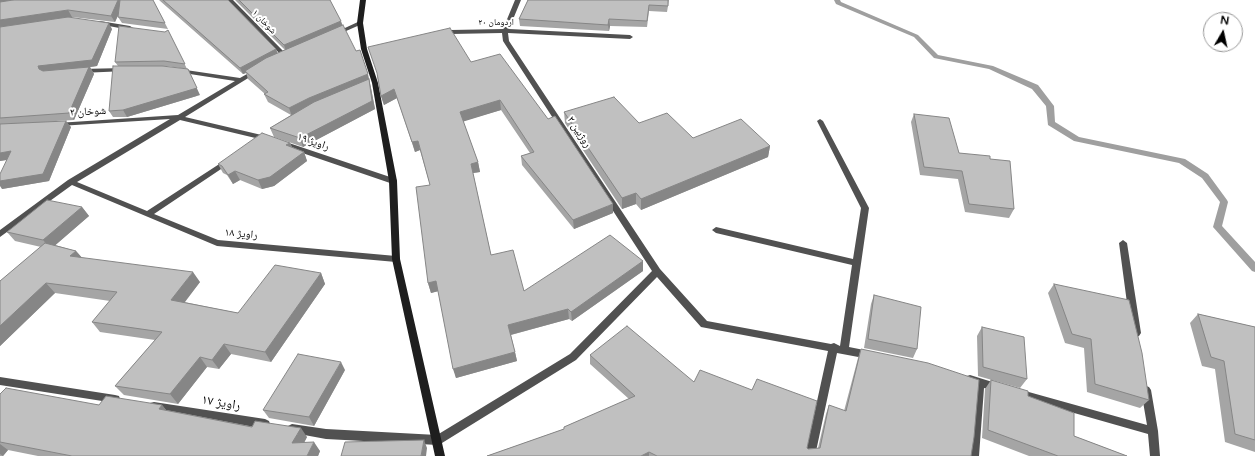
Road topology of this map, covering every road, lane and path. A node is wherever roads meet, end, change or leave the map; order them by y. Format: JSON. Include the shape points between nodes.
{"nodes":[{"id":1,"x":230,"y":0,"type":"edge"},
{"id":2,"x":363,"y":0,"type":"edge"},
{"id":3,"x":518,"y":0,"type":"edge"},
{"id":4,"x":94,"y":23,"type":"edge"},
{"id":5,"x":360,"y":23,"type":"junction"},
{"id":6,"x":138,"y":29,"type":"edge"},
{"id":7,"x":505,"y":31,"type":"junction"},
{"id":8,"x":437,"y":35,"type":"edge"},
{"id":9,"x":630,"y":37,"type":"dead end"},
{"id":10,"x":326,"y":38,"type":"edge"},
{"id":11,"x":286,"y":56,"type":"edge"},
{"id":12,"x":260,"y":68,"type":"edge"},
{"id":13,"x":135,"y":70,"type":"edge"},
{"id":14,"x":174,"y":70,"type":"edge"},
{"id":15,"x":74,"y":71,"type":"edge"},
{"id":16,"x":240,"y":80,"type":"junction"},
{"id":17,"x":177,"y":117,"type":"junction"},
{"id":18,"x":820,"y":121,"type":"dead end"},
{"id":19,"x":54,"y":125,"type":"edge"},
{"id":20,"x":266,"y":135,"type":"junction"},
{"id":21,"x":250,"y":145,"type":"edge"},
{"id":22,"x":231,"y":158,"type":"edge"},
{"id":23,"x":393,"y":181,"type":"junction"},
{"id":24,"x":71,"y":182,"type":"junction"},
{"id":25,"x":148,"y":214,"type":"junction"},
{"id":26,"x":716,"y":230,"type":"dead end"},
{"id":27,"x":0,"y":234,"type":"edge"},
{"id":28,"x":1123,"y":243,"type":"dead end"},
{"id":29,"x":396,"y":259,"type":"junction"},
{"id":30,"x":857,"y":263,"type":"junction"},
{"id":31,"x":657,"y":271,"type":"junction"},
{"id":32,"x":1138,"y":343,"type":"edge"},
{"id":33,"x":834,"y":347,"type":"junction"},
{"id":34,"x":844,"y":350,"type":"junction"},
{"id":35,"x":875,"y":356,"type":"edge"},
{"id":36,"x":959,"y":375,"type":"edge"},
{"id":37,"x":1144,"y":380,"type":"edge"},
{"id":38,"x":0,"y":381,"type":"edge"},
{"id":39,"x":980,"y":382,"type":"junction"},
{"id":40,"x":126,"y":401,"type":"edge"},
{"id":41,"x":142,"y":404,"type":"edge"},
{"id":42,"x":1153,"y":431,"type":"junction"},
{"id":43,"x":438,"y":440,"type":"junction"},
{"id":44,"x":440,"y":456,"type":"edge"},
{"id":45,"x":810,"y":456,"type":"edge"},
{"id":46,"x":974,"y":456,"type":"edge"},
{"id":47,"x":1155,"y":456,"type":"edge"}],
"edges":[{"from":1,"to":11,"type":"street","name":"شوخان ۱"},
{"from":2,"to":5,"type":"street"},
{"from":3,"to":7,"type":"street"},
{"from":4,"to":6,"type":"street"},
{"from":5,"to":10,"type":"street"},
{"from":5,"to":23,"type":"street","via":[[368,48],[372,85]]},
{"from":7,"to":8,"type":"street","name":"اردومان ۲۰","via":[[451,32]]},
{"from":7,"to":9,"type":"street","name":"اردومان ۲۰"},
{"from":7,"to":31,"type":"street","name":"روژبین ۲","via":[[506,41]]},
{"from":12,"to":16,"type":"street"},
{"from":13,"to":15,"type":"street"},
{"from":14,"to":16,"type":"street"},
{"from":16,"to":17,"type":"street"},
{"from":17,"to":19,"type":"street","name":"شوخان ۲"},
{"from":17,"to":20,"type":"street","name":"راویژ ۱۹"},
{"from":17,"to":24,"type":"street"},
{"from":18,"to":30,"type":"street","via":[[865,208]]},
{"from":20,"to":21,"type":"street"},
{"from":20,"to":23,"type":"street","name":"راویژ ۱۹"},
{"from":22,"to":25,"type":"street"},
{"from":23,"to":29,"type":"street"},
{"from":24,"to":25,"type":"street","name":"راویژ ۱۸"},
{"from":24,"to":27,"type":"street"},
{"from":25,"to":29,"type":"street","name":"راویژ ۱۸","via":[[217,243]]},
{"from":26,"to":30,"type":"street"},
{"from":28,"to":32,"type":"street"},
{"from":29,"to":43,"type":"street"},
{"from":30,"to":34,"type":"street"},
{"from":31,"to":33,"type":"street","name":"روژبین ۲","via":[[704,324]]},
{"from":31,"to":43,"type":"street","via":[[573,357]]},
{"from":33,"to":34,"type":"street","name":"روژبین ۲"},
{"from":33,"to":45,"type":"street"},
{"from":34,"to":35,"type":"street","name":"روژبین ۲"},
{"from":36,"to":39,"type":"street"},
{"from":37,"to":42,"type":"street"},
{"from":38,"to":40,"type":"street"},
{"from":39,"to":42,"type":"street"},
{"from":39,"to":46,"type":"street"},
{"from":41,"to":43,"type":"street","name":"راویژ ۱۷","via":[[326,434]]},
{"from":42,"to":47,"type":"street"},
{"from":43,"to":44,"type":"street"}]}
